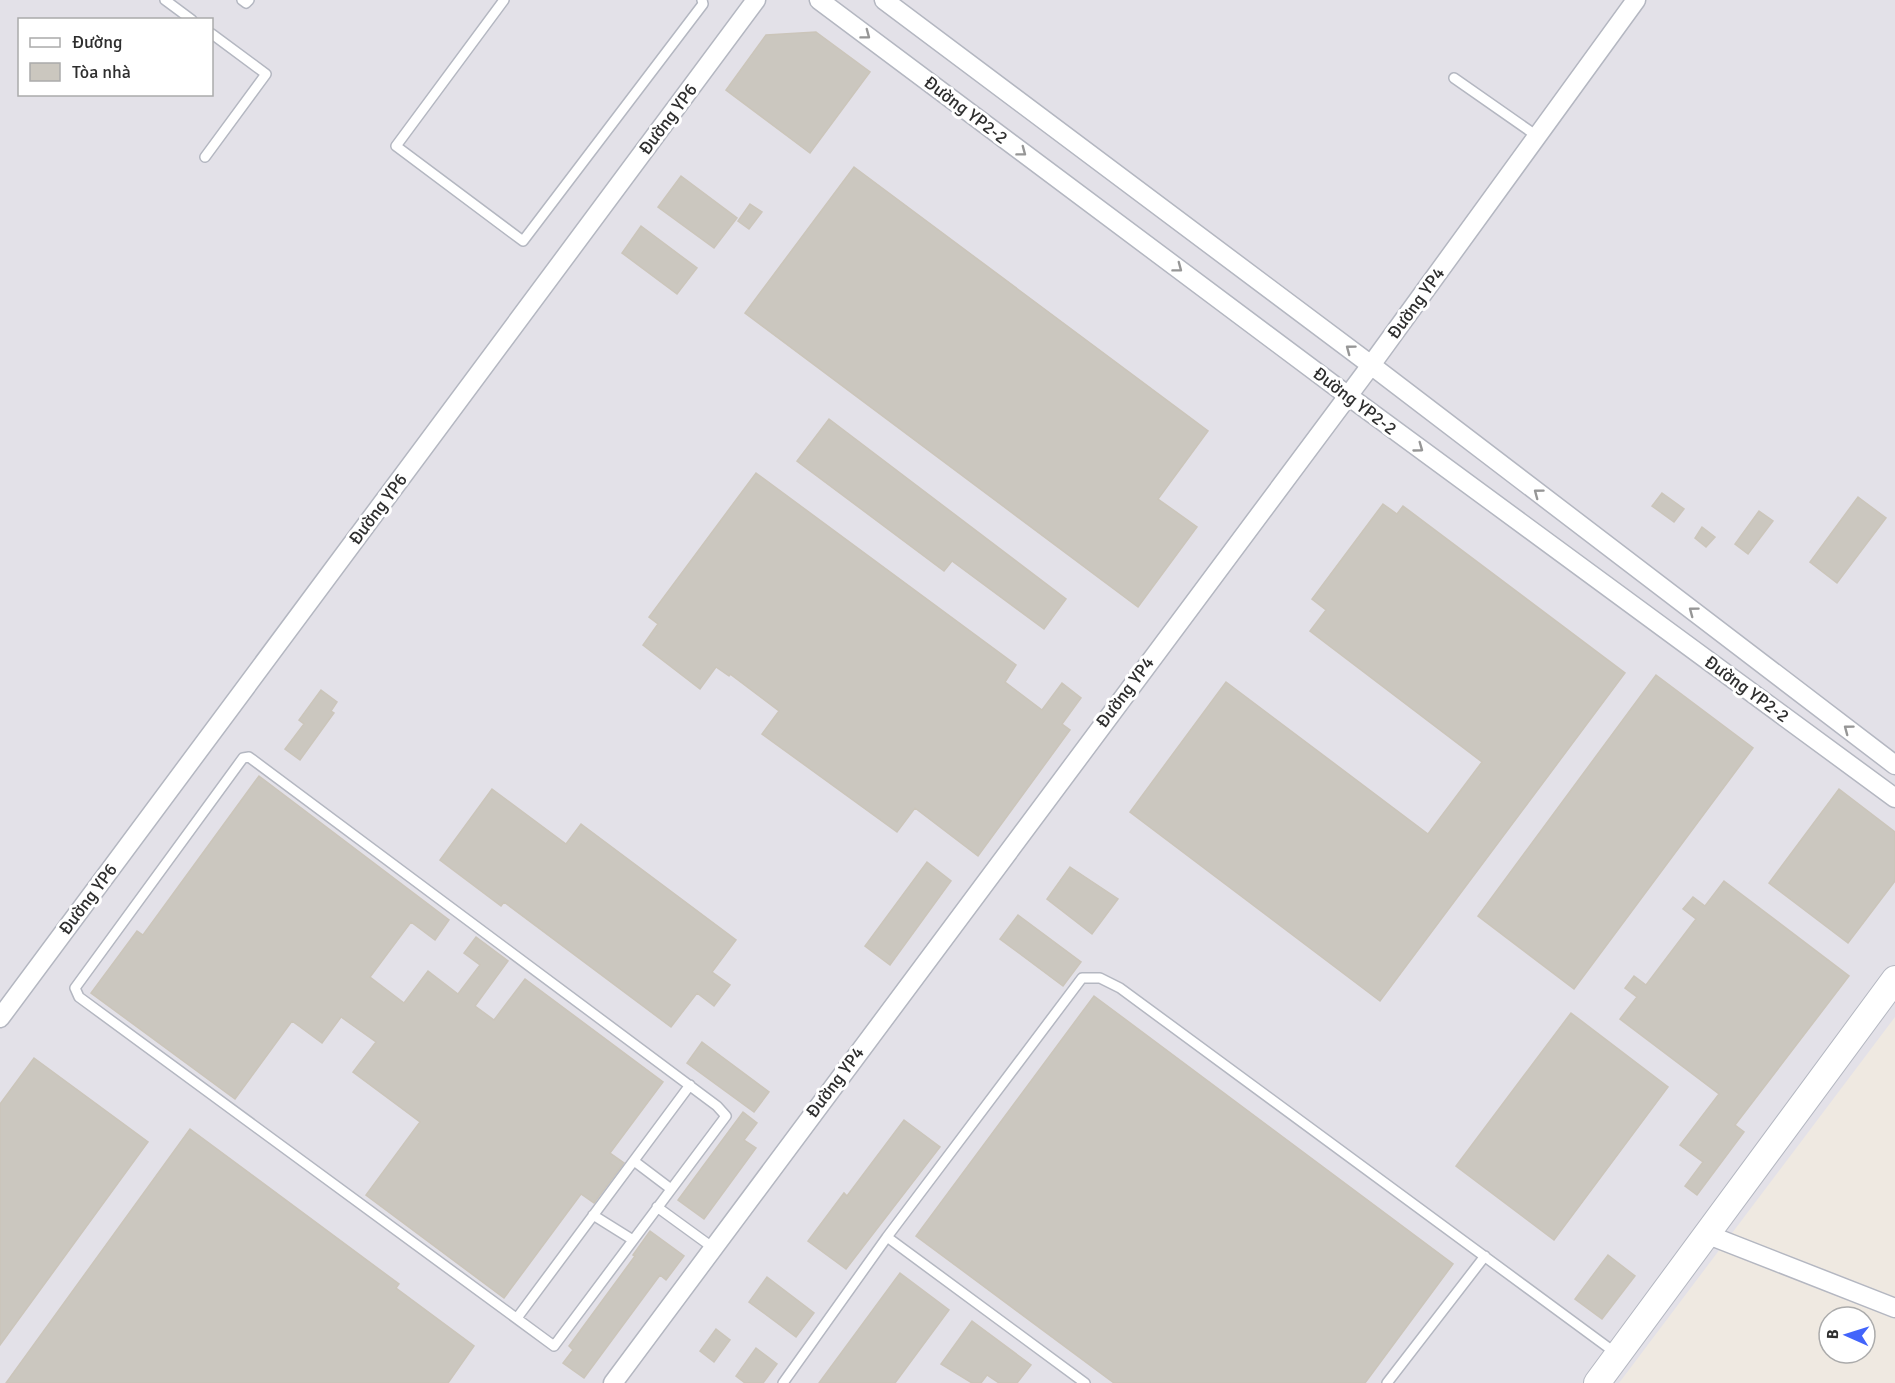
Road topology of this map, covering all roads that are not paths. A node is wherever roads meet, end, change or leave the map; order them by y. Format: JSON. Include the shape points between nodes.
{"nodes":[{"id":1,"x":165,"y":0,"type":"edge"},
{"id":2,"x":242,"y":0,"type":"edge"},
{"id":3,"x":249,"y":0,"type":"edge"},
{"id":4,"x":504,"y":0,"type":"edge"},
{"id":5,"x":702,"y":0,"type":"edge"},
{"id":6,"x":756,"y":0,"type":"edge"},
{"id":7,"x":819,"y":0,"type":"edge"},
{"id":8,"x":884,"y":0,"type":"edge"},
{"id":9,"x":1636,"y":0,"type":"edge"},
{"id":10,"x":189,"y":18,"type":"edge"},
{"id":11,"x":213,"y":35,"type":"edge"},
{"id":12,"x":1454,"y":78,"type":"dead end"},
{"id":13,"x":1537,"y":136,"type":"junction"},
{"id":14,"x":205,"y":157,"type":"dead end"},
{"id":15,"x":1371,"y":365,"type":"junction"},
{"id":16,"x":1347,"y":395,"type":"junction"},
{"id":17,"x":1895,"y":765,"type":"edge"},
{"id":18,"x":1895,"y":798,"type":"edge"},
{"id":19,"x":1895,"y":979,"type":"edge"},
{"id":20,"x":0,"y":1018,"type":"edge"},
{"id":21,"x":690,"y":1085,"type":"junction"},
{"id":22,"x":634,"y":1161,"type":"junction"},
{"id":23,"x":671,"y":1189,"type":"junction"},
{"id":24,"x":657,"y":1207,"type":"junction"},
{"id":25,"x":593,"y":1215,"type":"junction"},
{"id":26,"x":1706,"y":1234,"type":"junction"},
{"id":27,"x":887,"y":1237,"type":"junction"},
{"id":28,"x":633,"y":1240,"type":"junction"},
{"id":29,"x":712,"y":1248,"type":"junction"},
{"id":30,"x":1485,"y":1256,"type":"junction"},
{"id":31,"x":1895,"y":1308,"type":"edge"},
{"id":32,"x":517,"y":1318,"type":"junction"},
{"id":33,"x":1618,"y":1355,"type":"junction"},
{"id":34,"x":612,"y":1383,"type":"edge"},
{"id":35,"x":783,"y":1383,"type":"edge"},
{"id":36,"x":1084,"y":1383,"type":"edge"},
{"id":37,"x":1386,"y":1383,"type":"edge"},
{"id":38,"x":1597,"y":1383,"type":"edge"}],
"edges":[{"from":1,"to":10,"type":"lane"},
{"from":2,"to":3,"type":"lane"},
{"from":4,"to":5,"type":"lane","via":[[396,146],[523,241],[703,4]]},
{"from":6,"to":20,"type":"street","name":"Đường YP6"},
{"from":7,"to":16,"type":"street","name":"Đường YP2-2","one_way":true},
{"from":15,"to":8,"type":"street","name":"Đường YP2-2","one_way":true},
{"from":9,"to":13,"type":"street","name":"Đường YP4"},
{"from":11,"to":14,"type":"lane","via":[[266,74]]},
{"from":12,"to":13,"type":"lane"},
{"from":13,"to":15,"type":"street","name":"Đường YP4"},
{"from":15,"to":16,"type":"street","name":"Đường YP4"},
{"from":17,"to":15,"type":"street","name":"Đường YP2-2","one_way":true},
{"from":16,"to":18,"type":"street","name":"Đường YP2-2","one_way":true},
{"from":16,"to":29,"type":"street","name":"Đường YP4"},
{"from":19,"to":26,"type":"street"},
{"from":21,"to":22,"type":"lane"},
{"from":21,"to":23,"type":"lane","via":[[726,1116]]},
{"from":21,"to":32,"type":"lane","via":[[249,757],[243,758],[75,988],[79,997]]},
{"from":22,"to":23,"type":"lane"},
{"from":22,"to":25,"type":"lane"},
{"from":23,"to":24,"type":"lane"},
{"from":24,"to":28,"type":"lane"},
{"from":24,"to":29,"type":"lane"},
{"from":25,"to":28,"type":"lane"},
{"from":25,"to":32,"type":"lane"},
{"from":26,"to":31,"type":"street"},
{"from":26,"to":33,"type":"street"},
{"from":27,"to":30,"type":"lane","via":[[1082,978],[1100,978],[1120,988]]},
{"from":27,"to":35,"type":"lane"},
{"from":27,"to":36,"type":"lane"},
{"from":28,"to":32,"type":"lane","via":[[554,1346]]},
{"from":29,"to":34,"type":"street","name":"Đường YP4"},
{"from":30,"to":33,"type":"lane"},
{"from":30,"to":37,"type":"lane"},
{"from":33,"to":38,"type":"street"}]}
